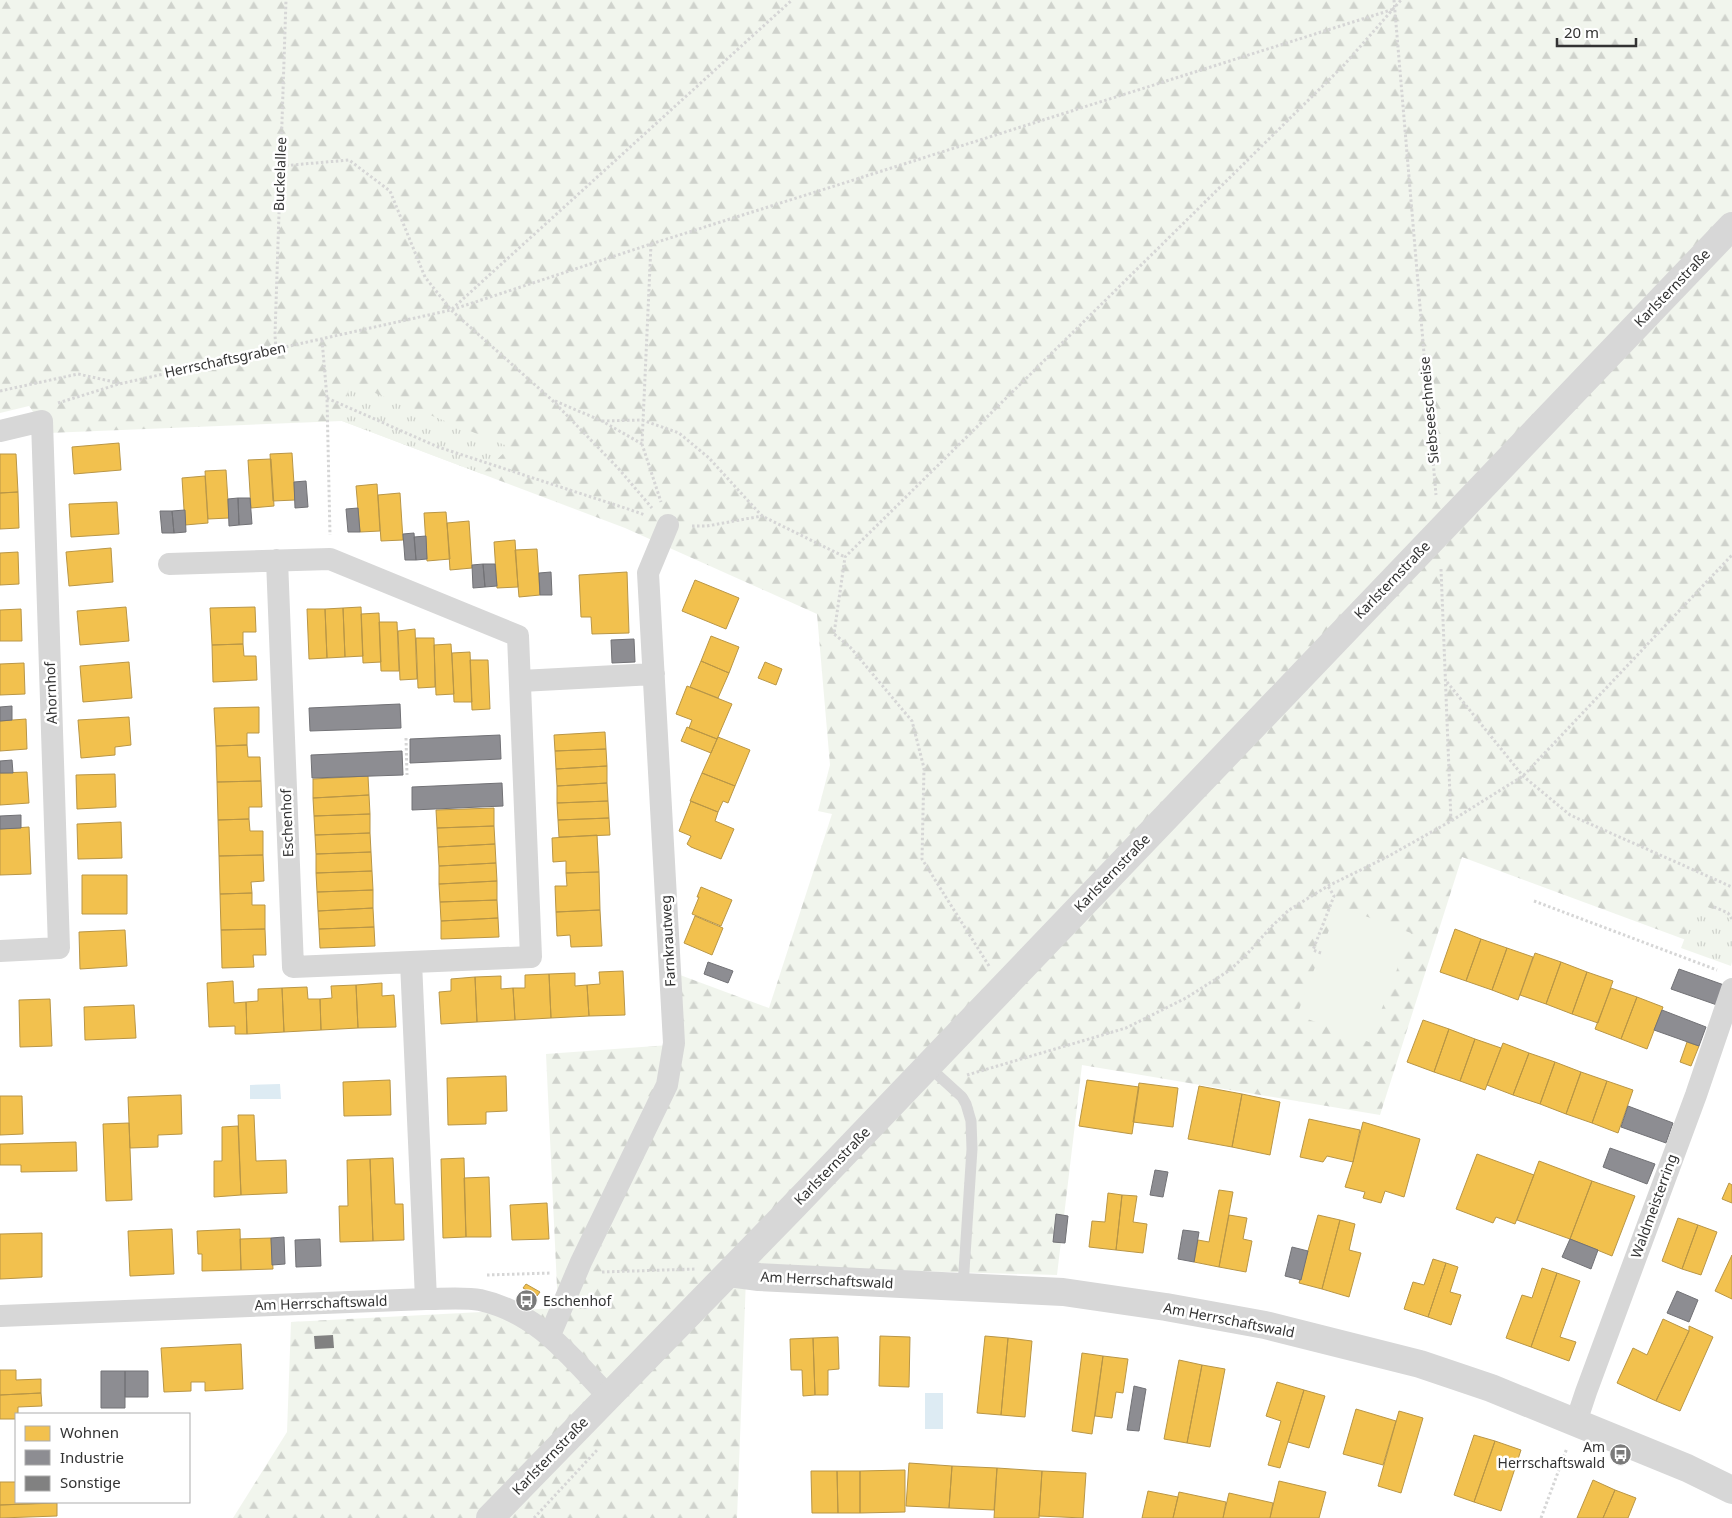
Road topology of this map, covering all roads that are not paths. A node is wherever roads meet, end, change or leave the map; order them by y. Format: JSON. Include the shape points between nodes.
{"nodes":[{"id":1,"x":1732,"y":226,"type":"edge"},
{"id":2,"x":0,"y":431,"type":"edge"},
{"id":3,"x":668,"y":525,"type":"road end"},
{"id":4,"x":277,"y":560,"type":"junction"},
{"id":5,"x":168,"y":564,"type":"dead end"},
{"id":6,"x":654,"y":674,"type":"junction"},
{"id":7,"x":520,"y":681,"type":"junction"},
{"id":8,"x":0,"y":951,"type":"edge"},
{"id":9,"x":411,"y":962,"type":"junction"},
{"id":10,"x":1728,"y":981,"type":"edge"},
{"id":11,"x":936,"y":1074,"type":"junction"},
{"id":12,"x":729,"y":1273,"type":"junction"},
{"id":13,"x":963,"y":1286,"type":"junction"},
{"id":14,"x":426,"y":1299,"type":"junction"},
{"id":15,"x":0,"y":1316,"type":"edge"},
{"id":16,"x":550,"y":1334,"type":"junction"},
{"id":17,"x":608,"y":1396,"type":"junction"},
{"id":18,"x":1576,"y":1422,"type":"junction"},
{"id":19,"x":1732,"y":1490,"type":"edge"},
{"id":20,"x":490,"y":1518,"type":"edge"}],
"edges":[{"from":1,"to":11,"type":"street","name":"Karlsternstraße","via":[[1439,531]]},
{"from":2,"to":8,"type":"street","name":"Ahornhof","via":[[42,421],[59,948]]},
{"from":3,"to":6,"type":"street","name":"Farnkrautweg","via":[[648,573]]},
{"from":4,"to":5,"type":"street","name":"Eschenhof"},
{"from":4,"to":7,"type":"street","name":"Eschenhof","via":[[330,558],[518,636]]},
{"from":4,"to":9,"type":"street","name":"Eschenhof","via":[[293,967]]},
{"from":6,"to":7,"type":"street"},
{"from":6,"to":16,"type":"street","name":"Farnkrautweg","via":[[674,1043],[667,1085],[581,1262]]},
{"from":7,"to":9,"type":"street","name":"Eschenhof","via":[[531,957]]},
{"from":9,"to":14,"type":"street"},
{"from":10,"to":18,"type":"street","name":"Waldmeisterring","via":[[1696,1095]]},
{"from":11,"to":12,"type":"street","name":"Karlsternstraße"},
{"from":11,"to":13,"type":"lane","via":[[962,1097],[973,1130]]},
{"from":12,"to":13,"type":"street","name":"Am Herrschaftswald"},
{"from":12,"to":17,"type":"street","name":"Karlsternstraße"},
{"from":13,"to":18,"type":"street","name":"Am Herrschaftswald","via":[[1063,1292],[1265,1325],[1420,1364]]},
{"from":14,"to":15,"type":"street","name":"Am Herrschaftswald"},
{"from":14,"to":16,"type":"street","name":"Am Herrschaftswald","via":[[479,1300],[521,1314]]},
{"from":16,"to":17,"type":"street","name":"Am Herrschaftswald"},
{"from":17,"to":20,"type":"street","name":"Karlsternstraße"},
{"from":18,"to":19,"type":"street","name":"Am Herrschaftswald"}]}
